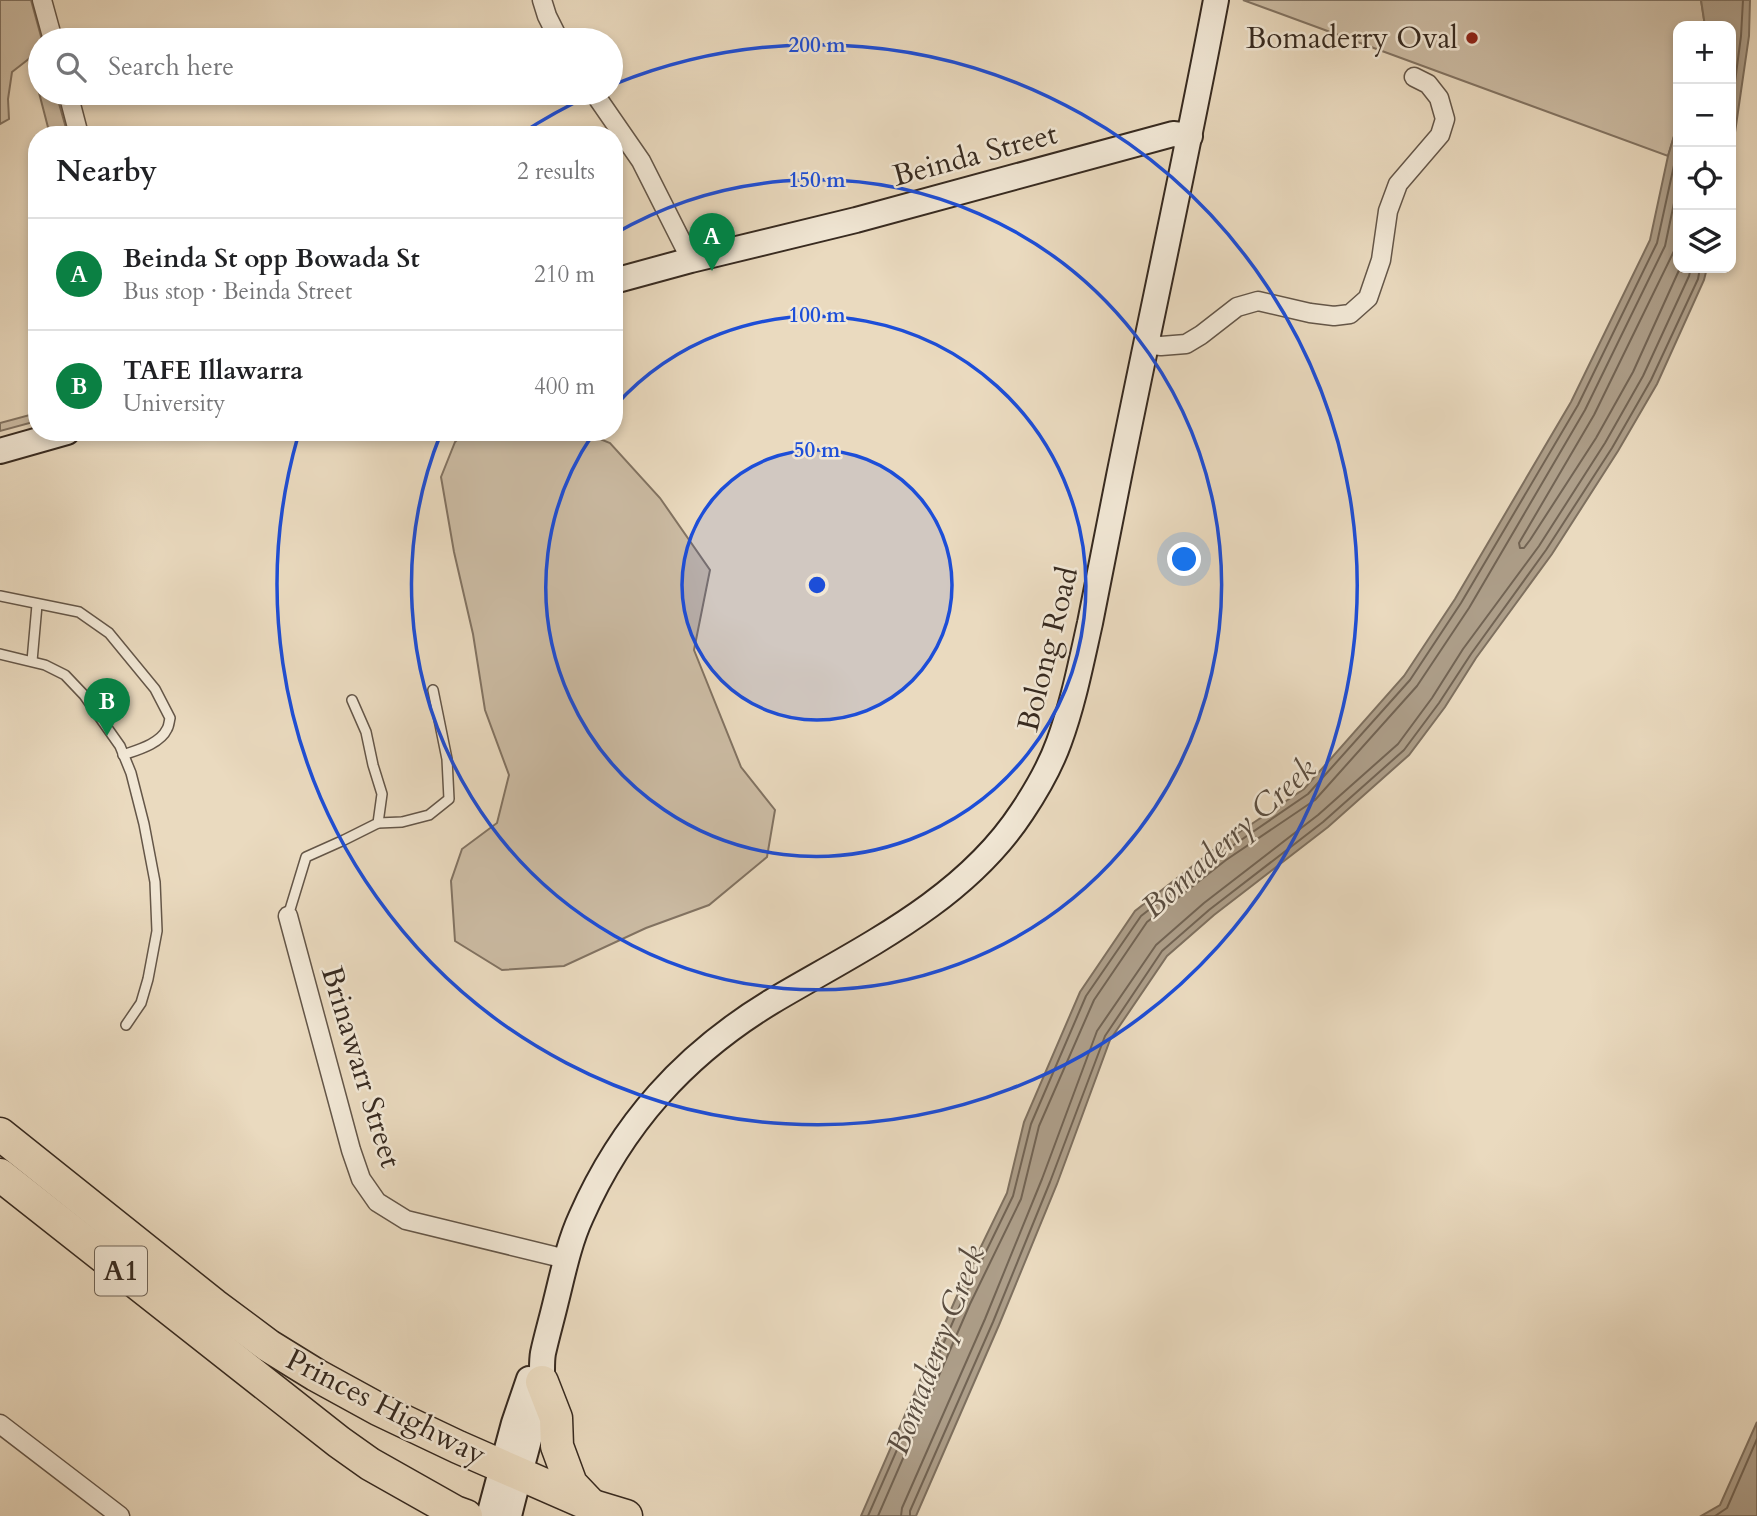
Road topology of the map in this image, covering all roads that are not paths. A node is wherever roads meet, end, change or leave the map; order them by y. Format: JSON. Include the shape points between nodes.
{"nodes":[{"id":1,"x":42,"y":0,"type":"edge"},
{"id":2,"x":542,"y":0,"type":"edge"},
{"id":3,"x":1216,"y":0,"type":"edge"},
{"id":4,"x":50,"y":28,"type":"edge"},
{"id":5,"x":553,"y":28,"type":"edge"},
{"id":6,"x":1414,"y":77,"type":"dead end"},
{"id":7,"x":71,"y":105,"type":"edge"},
{"id":8,"x":602,"y":105,"type":"edge"},
{"id":9,"x":77,"y":126,"type":"edge"},
{"id":10,"x":617,"y":126,"type":"edge"},
{"id":11,"x":623,"y":135,"type":"edge"},
{"id":12,"x":1190,"y":136,"type":"junction"},
{"id":13,"x":691,"y":260,"type":"junction"},
{"id":14,"x":623,"y":279,"type":"edge"},
{"id":15,"x":1146,"y":344,"type":"junction"},
{"id":16,"x":35,"y":441,"type":"edge"},
{"id":17,"x":0,"y":451,"type":"edge"},
{"id":18,"x":0,"y":596,"type":"edge"},
{"id":19,"x":37,"y":605,"type":"junction"},
{"id":20,"x":0,"y":654,"type":"edge"},
{"id":21,"x":32,"y":661,"type":"junction"},
{"id":22,"x":433,"y":690,"type":"dead end"},
{"id":23,"x":352,"y":700,"type":"dead end"},
{"id":24,"x":124,"y":755,"type":"junction"},
{"id":25,"x":378,"y":823,"type":"junction"},
{"id":26,"x":288,"y":916,"type":"joint"},
{"id":27,"x":126,"y":1025,"type":"dead end"},
{"id":28,"x":0,"y":1134,"type":"edge"},
{"id":29,"x":0,"y":1175,"type":"edge"},
{"id":30,"x":566,"y":1259,"type":"junction"},
{"id":31,"x":542,"y":1370,"type":"junction"},
{"id":32,"x":0,"y":1424,"type":"edge"},
{"id":33,"x":512,"y":1470,"type":"junction"},
{"id":34,"x":593,"y":1507,"type":"junction"},
{"id":35,"x":120,"y":1516,"type":"edge"},
{"id":36,"x":466,"y":1516,"type":"edge"},
{"id":37,"x":489,"y":1516,"type":"edge"},
{"id":38,"x":509,"y":1516,"type":"edge"},
{"id":39,"x":626,"y":1516,"type":"edge"}],
"edges":[{"from":1,"to":4,"type":"street"},
{"from":2,"to":5,"type":"street"},
{"from":3,"to":12,"type":"main road","name":"Bolong Road"},
{"from":6,"to":15,"type":"street","via":[[1428,84],[1439,98],[1445,119],[1440,135],[1398,184],[1368,298],[1350,314],[1334,316],[1258,301],[1237,307],[1186,344]]},
{"from":7,"to":9,"type":"street"},
{"from":8,"to":10,"type":"street"},
{"from":11,"to":13,"type":"street"},
{"from":12,"to":13,"type":"main road","name":"Beinda Street","via":[[1173,134]]},
{"from":12,"to":15,"type":"main road","name":"Bolong Road"},
{"from":13,"to":14,"type":"main road","name":"Beinda Street"},
{"from":15,"to":30,"type":"main road","name":"Bolong Road","via":[[1078,678],[1058,744],[1025,808],[1001,841],[927,909],[766,1006],[687,1063],[628,1133],[580,1219]]},
{"from":16,"to":17,"type":"main road"},
{"from":18,"to":19,"type":"lane"},
{"from":19,"to":21,"type":"lane"},
{"from":19,"to":24,"type":"lane","via":[[79,612],[99,626],[155,689],[170,718],[167,730]]},
{"from":20,"to":21,"type":"lane"},
{"from":21,"to":24,"type":"lane","via":[[65,675]]},
{"from":22,"to":25,"type":"lane","via":[[447,759],[449,799],[429,816]]},
{"from":23,"to":25,"type":"lane","via":[[382,793]]},
{"from":24,"to":27,"type":"lane","via":[[155,882],[157,931],[141,1003]]},
{"from":25,"to":26,"type":"lane","via":[[306,857]]},
{"from":26,"to":30,"type":"street","name":"Brinawarr Street","via":[[351,1150],[361,1179],[377,1202],[406,1220]]},
{"from":28,"to":33,"type":"highway","name":"Princes Highway","number":"A1","via":[[269,1346],[377,1409]]},
{"from":29,"to":36,"type":"highway","name":"Princes Highway","number":"A1","via":[[339,1442]]},
{"from":30,"to":31,"type":"main road","name":"Bolong Road"},
{"from":31,"to":33,"type":"main road","name":"Bolong Road","via":[[533,1425]]},
{"from":31,"to":34,"type":"highway","via":[[556,1418],[557,1446],[571,1484]]},
{"from":32,"to":35,"type":"street"},
{"from":33,"to":34,"type":"highway","name":"Princes Highway","number":"A1"},
{"from":33,"to":37,"type":"main road","name":"Bolong Road"},
{"from":33,"to":38,"type":"main road","name":"Bolong Road"},
{"from":34,"to":39,"type":"highway","name":"Princes Highway","number":"A1"}]}
